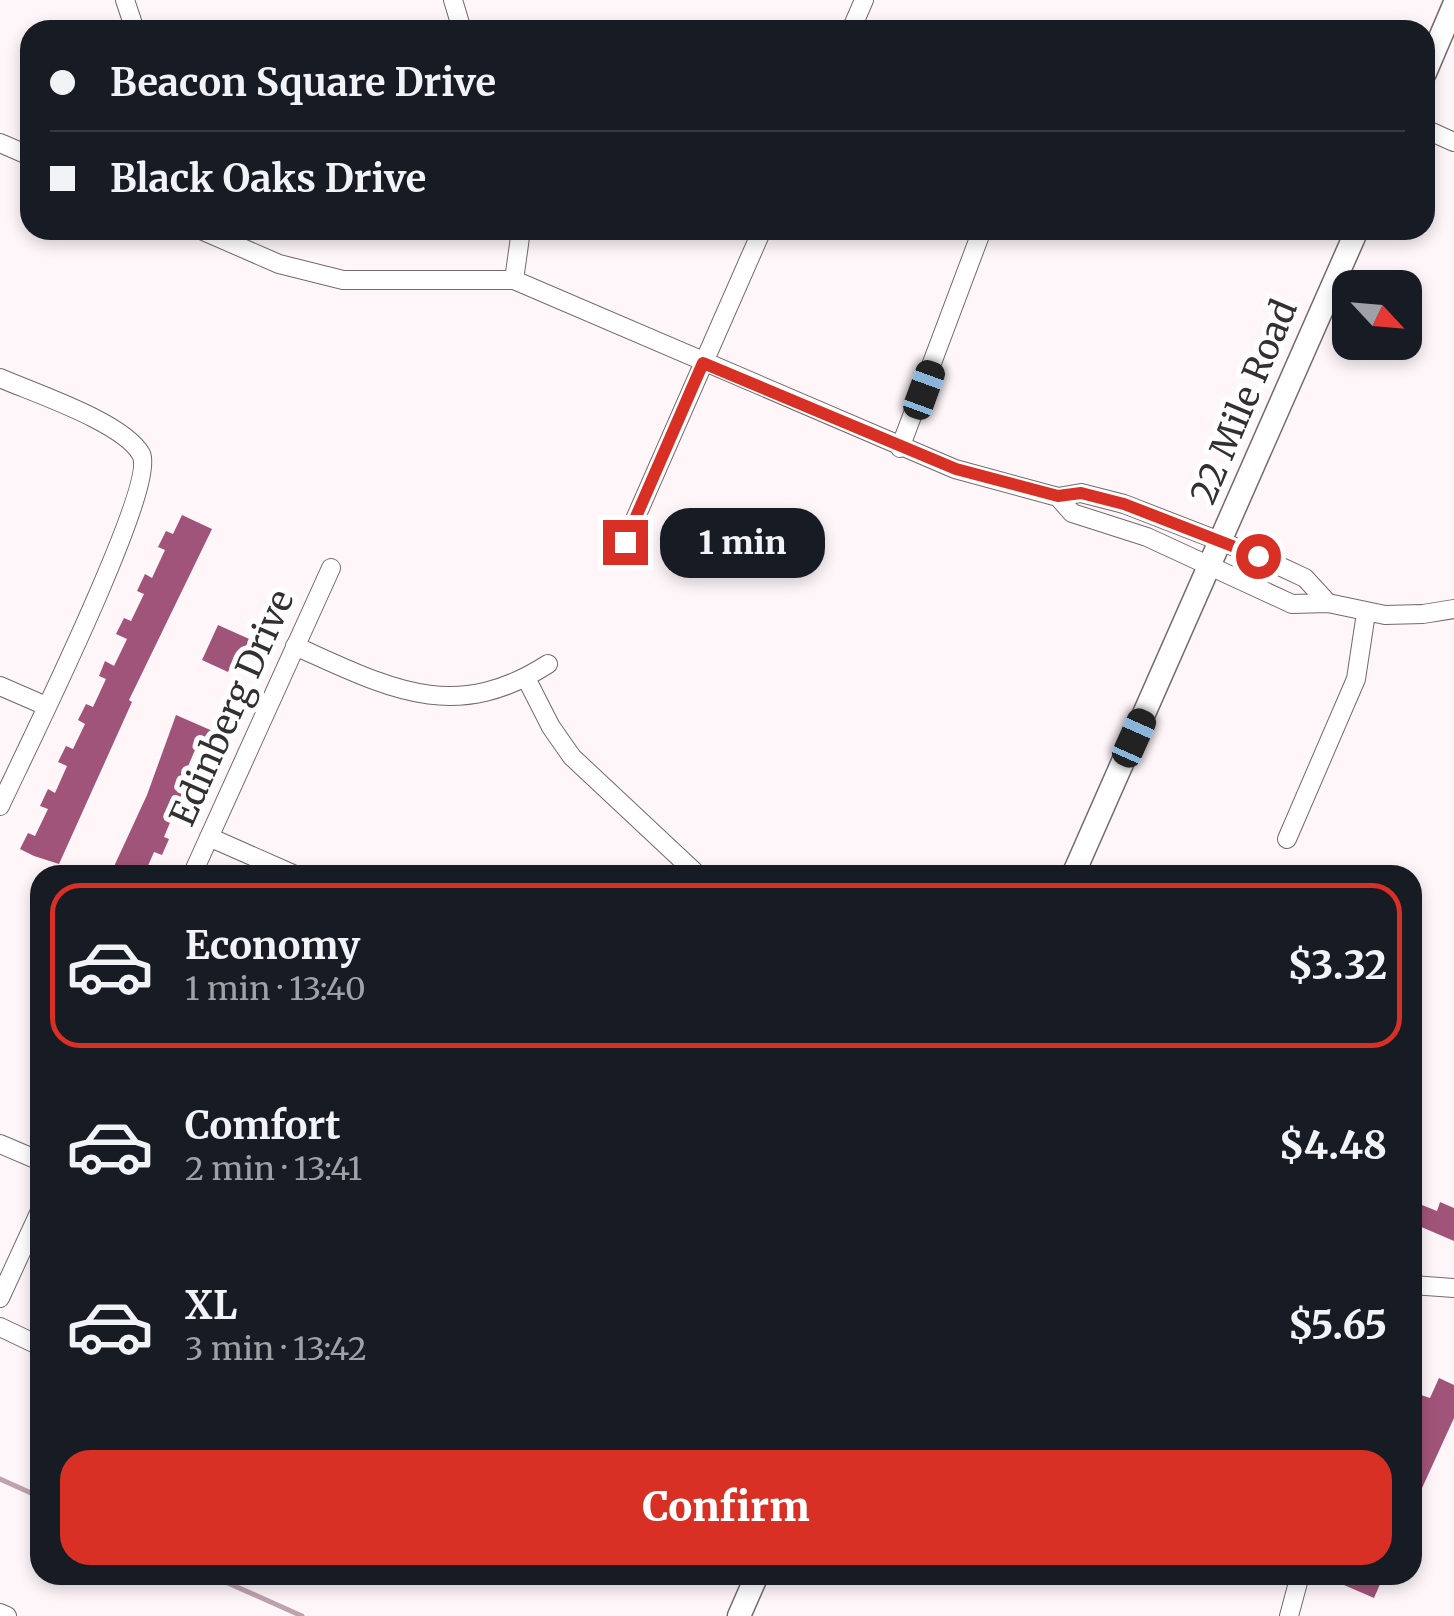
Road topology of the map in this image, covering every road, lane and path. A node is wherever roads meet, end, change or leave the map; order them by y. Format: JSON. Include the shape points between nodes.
{"nodes":[{"id":1,"x":1454,"y":5,"type":"edge"},
{"id":2,"x":1435,"y":50,"type":"edge"},
{"id":3,"x":224,"y":240,"type":"edge"},
{"id":4,"x":520,"y":240,"type":"edge"},
{"id":5,"x":758,"y":240,"type":"edge"},
{"id":6,"x":978,"y":240,"type":"edge"},
{"id":7,"x":1353,"y":240,"type":"edge"},
{"id":8,"x":514,"y":280,"type":"junction"},
{"id":9,"x":703,"y":363,"type":"junction"},
{"id":10,"x":0,"y":378,"type":"edge"},
{"id":11,"x":900,"y":448,"type":"junction"},
{"id":12,"x":1058,"y":496,"type":"junction"},
{"id":13,"x":625,"y":542,"type":"dead end"},
{"id":14,"x":1222,"y":542,"type":"junction"},
{"id":15,"x":1210,"y":567,"type":"junction"},
{"id":16,"x":331,"y":568,"type":"dead end"},
{"id":17,"x":1328,"y":603,"type":"junction"},
{"id":18,"x":1454,"y":609,"type":"edge"},
{"id":19,"x":1366,"y":612,"type":"junction"},
{"id":20,"x":295,"y":646,"type":"junction"},
{"id":21,"x":548,"y":664,"type":"dead end"},
{"id":22,"x":526,"y":678,"type":"junction"},
{"id":23,"x":0,"y":686,"type":"edge"},
{"id":24,"x":46,"y":706,"type":"junction"},
{"id":25,"x":0,"y":806,"type":"edge"},
{"id":26,"x":209,"y":837,"type":"junction"},
{"id":27,"x":1287,"y":838,"type":"dead end"},
{"id":28,"x":196,"y":865,"type":"edge"},
{"id":29,"x":272,"y":865,"type":"edge"},
{"id":30,"x":687,"y":865,"type":"edge"},
{"id":31,"x":1077,"y":865,"type":"edge"},
{"id":32,"x":0,"y":1144,"type":"edge"},
{"id":33,"x":30,"y":1157,"type":"edge"},
{"id":34,"x":30,"y":1233,"type":"edge"},
{"id":35,"x":1422,"y":1286,"type":"edge"},
{"id":36,"x":1454,"y":1288,"type":"edge"},
{"id":37,"x":0,"y":1298,"type":"edge"},
{"id":38,"x":0,"y":1327,"type":"edge"},
{"id":39,"x":30,"y":1341,"type":"edge"},
{"id":40,"x":753,"y":1585,"type":"edge"},
{"id":41,"x":1298,"y":1585,"type":"edge"},
{"id":42,"x":739,"y":1616,"type":"edge"},
{"id":43,"x":1290,"y":1616,"type":"edge"}],
"edges":[{"from":1,"to":2,"type":"street"},
{"from":3,"to":8,"type":"street","via":[[279,264],[342,280]]},
{"from":4,"to":8,"type":"street"},
{"from":5,"to":9,"type":"street"},
{"from":6,"to":11,"type":"street"},
{"from":7,"to":14,"type":"street","name":"22 Mile Road"},
{"from":8,"to":9,"type":"street"},
{"from":9,"to":11,"type":"street"},
{"from":9,"to":13,"type":"street"},
{"from":10,"to":24,"type":"street","via":[[105,426],[143,458],[129,522]]},
{"from":11,"to":12,"type":"street"},
{"from":12,"to":14,"type":"street","via":[[1081,493],[1124,504]]},
{"from":12,"to":15,"type":"street","via":[[1072,512]]},
{"from":14,"to":15,"type":"street","name":"22 Mile Road"},
{"from":14,"to":17,"type":"street","via":[[1296,572]]},
{"from":15,"to":17,"type":"street","via":[[1292,604]]},
{"from":15,"to":31,"type":"street","name":"22 Mile Road"},
{"from":16,"to":20,"type":"street","name":"Edinberg Drive"},
{"from":17,"to":19,"type":"street"},
{"from":18,"to":19,"type":"street"},
{"from":19,"to":27,"type":"street","via":[[1356,679]]},
{"from":20,"to":22,"type":"street","via":[[396,690],[436,698],[473,696]]},
{"from":20,"to":26,"type":"street","name":"Edinberg Drive"},
{"from":21,"to":22,"type":"street"},
{"from":22,"to":30,"type":"street","via":[[572,757]]},
{"from":23,"to":24,"type":"street"},
{"from":24,"to":25,"type":"street"},
{"from":26,"to":28,"type":"street","name":"Edinberg Drive"},
{"from":26,"to":29,"type":"street"},
{"from":32,"to":33,"type":"street"},
{"from":34,"to":37,"type":"street"},
{"from":35,"to":36,"type":"street"},
{"from":38,"to":39,"type":"street"},
{"from":40,"to":42,"type":"street"},
{"from":41,"to":43,"type":"street"}]}
